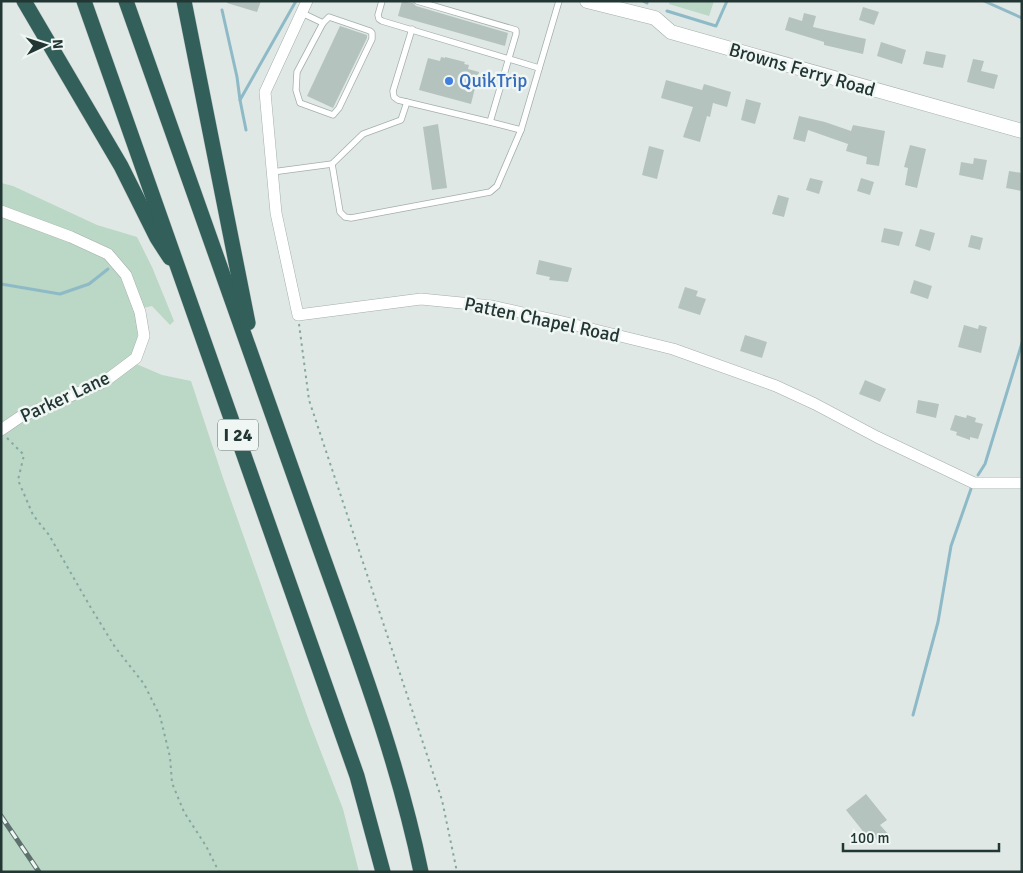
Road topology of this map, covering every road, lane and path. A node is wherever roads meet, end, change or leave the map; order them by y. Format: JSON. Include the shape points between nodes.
{"nodes":[{"id":1,"x":24,"y":1,"type":"edge"},
{"id":2,"x":84,"y":1,"type":"edge"},
{"id":3,"x":126,"y":1,"type":"edge"},
{"id":4,"x":307,"y":1,"type":"edge"},
{"id":5,"x":382,"y":1,"type":"edge"},
{"id":6,"x":417,"y":1,"type":"edge"},
{"id":7,"x":560,"y":1,"type":"edge"},
{"id":8,"x":587,"y":1,"type":"edge"},
{"id":9,"x":184,"y":3,"type":"edge"},
{"id":10,"x":302,"y":13,"type":"junction"},
{"id":11,"x":324,"y":23,"type":"junction"},
{"id":12,"x":412,"y":29,"type":"junction"},
{"id":13,"x":509,"y":59,"type":"junction"},
{"id":14,"x":540,"y":68,"type":"junction"},
{"id":15,"x":407,"y":102,"type":"junction"},
{"id":16,"x":490,"y":122,"type":"junction"},
{"id":17,"x":521,"y":130,"type":"junction"},
{"id":18,"x":1022,"y":132,"type":"edge"},
{"id":19,"x":332,"y":164,"type":"junction"},
{"id":20,"x":272,"y":172,"type":"junction"},
{"id":21,"x":1,"y":211,"type":"edge"},
{"id":22,"x":182,"y":276,"type":"junction"},
{"id":23,"x":298,"y":314,"type":"junction"},
{"id":24,"x":260,"y":378,"type":"junction"},
{"id":25,"x":1,"y":431,"type":"edge"},
{"id":26,"x":1022,"y":483,"type":"edge"},
{"id":27,"x":219,"y":872,"type":"edge"},
{"id":28,"x":383,"y":872,"type":"edge"},
{"id":29,"x":421,"y":872,"type":"edge"},
{"id":30,"x":457,"y":872,"type":"edge"}],
"edges":[{"from":1,"to":22,"type":"highway","via":[[121,166],[157,238]]},
{"from":2,"to":22,"type":"highway","number":"I 24"},
{"from":3,"to":24,"type":"highway","number":"I 24"},
{"from":4,"to":10,"type":"street"},
{"from":5,"to":12,"type":"lane","via":[[379,19]]},
{"from":6,"to":13,"type":"lane","via":[[516,30]]},
{"from":7,"to":14,"type":"lane"},
{"from":8,"to":18,"type":"street","name":"Browns Ferry Road","via":[[655,18],[670,32]]},
{"from":9,"to":24,"type":"highway"},
{"from":10,"to":11,"type":"lane"},
{"from":10,"to":20,"type":"street","via":[[265,92]]},
{"from":11,"to":11,"type":"lane","via":[[297,72],[296,90],[300,103],[333,115],[372,39],[372,33],[330,16]]},
{"from":12,"to":13,"type":"lane"},
{"from":12,"to":15,"type":"lane","via":[[393,90],[394,97]]},
{"from":13,"to":14,"type":"lane"},
{"from":13,"to":16,"type":"lane"},
{"from":14,"to":17,"type":"lane"},
{"from":15,"to":16,"type":"lane"},
{"from":15,"to":19,"type":"lane","via":[[401,120],[363,134]]},
{"from":16,"to":17,"type":"lane"},
{"from":17,"to":19,"type":"lane","via":[[497,186],[490,192],[350,218],[340,212]]},
{"from":19,"to":20,"type":"lane"},
{"from":20,"to":23,"type":"street","via":[[276,213]]},
{"from":21,"to":25,"type":"street","name":"Parker Lane","via":[[108,254],[126,275],[140,312],[144,336],[136,358],[104,382],[20,417]]},
{"from":22,"to":28,"type":"highway","number":"I 24","via":[[357,776]]},
{"from":23,"to":26,"type":"street","name":"Patten Chapel Road","via":[[421,299],[492,306],[563,322],[673,349],[776,386],[974,482]]},
{"from":23,"to":30,"type":"path","via":[[309,400],[442,800]]},
{"from":24,"to":29,"type":"highway","number":"I 24","via":[[390,752]]},
{"from":25,"to":27,"type":"path","via":[[24,455],[18,480],[32,515],[49,535],[115,647],[144,684],[160,716],[170,757],[172,783],[184,812]]}]}
